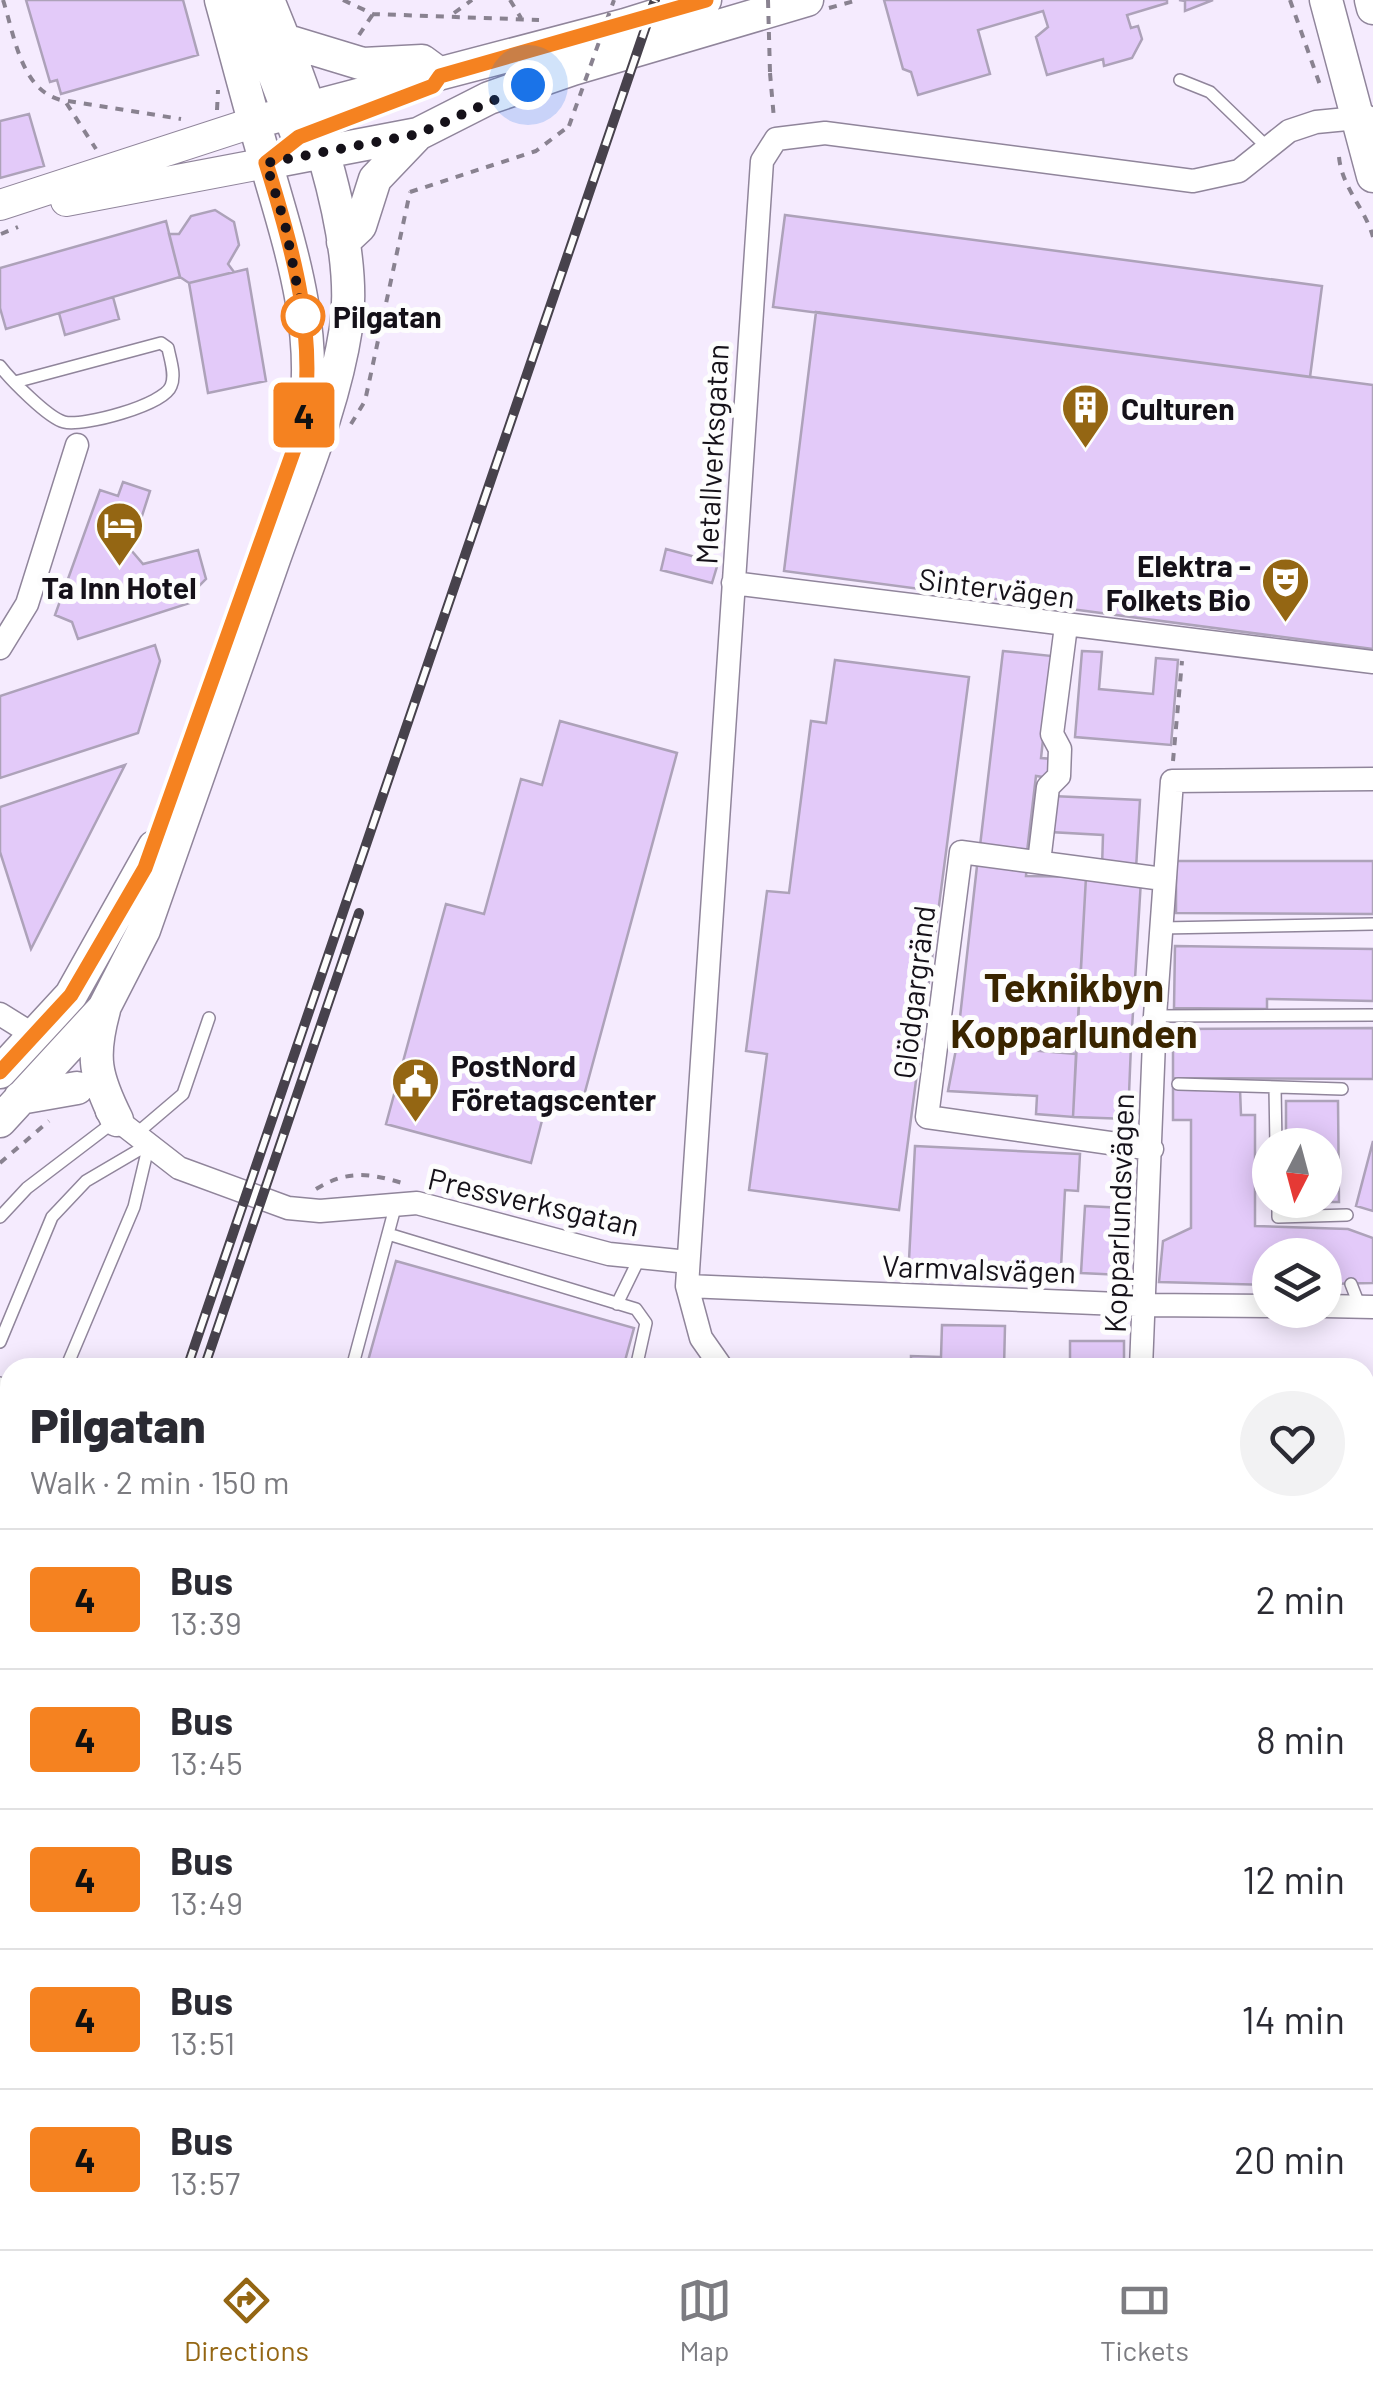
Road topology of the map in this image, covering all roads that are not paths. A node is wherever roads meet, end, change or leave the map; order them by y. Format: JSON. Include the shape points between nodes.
{"nodes":[{"id":1,"x":222,"y":0,"type":"edge"},
{"id":2,"x":246,"y":0,"type":"edge"},
{"id":3,"x":268,"y":0,"type":"edge"},
{"id":4,"x":705,"y":0,"type":"edge"},
{"id":5,"x":806,"y":0,"type":"edge"},
{"id":6,"x":1326,"y":0,"type":"edge"},
{"id":7,"x":1371,"y":0,"type":"edge"},
{"id":8,"x":1373,"y":8,"type":"edge"},
{"id":9,"x":284,"y":40,"type":"junction"},
{"id":10,"x":440,"y":76,"type":"junction"},
{"id":11,"x":1180,"y":80,"type":"dead end"},
{"id":12,"x":1365,"y":118,"type":"edge"},
{"id":13,"x":418,"y":134,"type":"junction"},
{"id":14,"x":292,"y":137,"type":"junction"},
{"id":15,"x":1266,"y":147,"type":"junction"},
{"id":16,"x":1357,"y":175,"type":"edge"},
{"id":17,"x":4,"y":204,"type":"edge"},
{"id":18,"x":344,"y":242,"type":"junction"},
{"id":19,"x":346,"y":281,"type":"junction"},
{"id":20,"x":0,"y":366,"type":"edge"},
{"id":21,"x":15,"y":382,"type":"junction"},
{"id":22,"x":76,"y":445,"type":"dead end"},
{"id":23,"x":733,"y":582,"type":"junction"},
{"id":24,"x":1066,"y":626,"type":"junction"},
{"id":25,"x":0,"y":648,"type":"edge"},
{"id":26,"x":1373,"y":662,"type":"edge"},
{"id":27,"x":1373,"y":779,"type":"edge"},
{"id":28,"x":1039,"y":862,"type":"junction"},
{"id":29,"x":1162,"y":880,"type":"junction"},
{"id":30,"x":1373,"y":924,"type":"edge"},
{"id":31,"x":1161,"y":928,"type":"junction"},
{"id":32,"x":104,"y":1008,"type":"junction"},
{"id":33,"x":0,"y":1014,"type":"edge"},
{"id":34,"x":1373,"y":1015,"type":"edge"},
{"id":35,"x":1155,"y":1016,"type":"junction"},
{"id":36,"x":208,"y":1018,"type":"dead end"},
{"id":37,"x":12,"y":1050,"type":"edge"},
{"id":38,"x":48,"y":1066,"type":"junction"},
{"id":39,"x":1178,"y":1084,"type":"dead end"},
{"id":40,"x":1275,"y":1088,"type":"junction"},
{"id":41,"x":1342,"y":1089,"type":"dead end"},
{"id":42,"x":68,"y":1100,"type":"junction"},
{"id":43,"x":10,"y":1110,"type":"edge"},
{"id":44,"x":1276,"y":1128,"type":"edge"},
{"id":45,"x":134,"y":1133,"type":"junction"},
{"id":46,"x":1152,"y":1149,"type":"junction"},
{"id":47,"x":399,"y":1193,"type":"junction"},
{"id":48,"x":1342,"y":1215,"type":"edge"},
{"id":49,"x":1348,"y":1215,"type":"dead end"},
{"id":50,"x":0,"y":1217,"type":"edge"},
{"id":51,"x":388,"y":1234,"type":"junction"},
{"id":52,"x":640,"y":1257,"type":"junction"},
{"id":53,"x":688,"y":1262,"type":"junction"},
{"id":54,"x":1351,"y":1284,"type":"dead end"},
{"id":55,"x":686,"y":1286,"type":"junction"},
{"id":56,"x":617,"y":1304,"type":"junction"},
{"id":57,"x":1143,"y":1305,"type":"junction"},
{"id":58,"x":1252,"y":1306,"type":"edge"},
{"id":59,"x":1366,"y":1307,"type":"edge"},
{"id":60,"x":0,"y":1342,"type":"edge"},
{"id":61,"x":70,"y":1358,"type":"edge"},
{"id":62,"x":355,"y":1358,"type":"edge"},
{"id":63,"x":638,"y":1358,"type":"edge"},
{"id":64,"x":715,"y":1358,"type":"edge"},
{"id":65,"x":1142,"y":1358,"type":"edge"}],
"edges":[{"from":1,"to":14,"type":"main road"},
{"from":2,"to":14,"type":"main road"},
{"from":3,"to":9,"type":"main road"},
{"from":4,"to":10,"type":"main road"},
{"from":5,"to":13,"type":"main road","via":[[572,69],[489,98]]},
{"from":6,"to":12,"type":"main road"},
{"from":7,"to":8,"type":"main road"},
{"from":9,"to":10,"type":"main road","via":[[364,64],[422,61]]},
{"from":9,"to":14,"type":"main road"},
{"from":10,"to":14,"type":"main road"},
{"from":11,"to":15,"type":"lane","via":[[1210,92]]},
{"from":12,"to":15,"type":"street","via":[[1303,126]]},
{"from":12,"to":16,"type":"main road"},
{"from":13,"to":14,"type":"main road"},
{"from":13,"to":18,"type":"main road","via":[[374,179],[360,226]]},
{"from":14,"to":17,"type":"street"},
{"from":14,"to":17,"type":"street","via":[[49,204]]},
{"from":14,"to":18,"type":"main road"},
{"from":14,"to":19,"type":"main road","via":[[332,275]]},
{"from":14,"to":37,"type":"main road","via":[[285,224],[309,344],[302,427],[145,868],[71,995]]},
{"from":15,"to":23,"type":"street","name":"Metallverksgatan","via":[[1239,170],[1192,180],[825,133],[776,139],[762,161],[756,202]]},
{"from":18,"to":19,"type":"main road"},
{"from":19,"to":32,"type":"main road","via":[[346,327],[319,431],[144,930]]},
{"from":20,"to":21,"type":"lane"},
{"from":21,"to":21,"type":"lane","via":[[61,422],[80,423],[158,402],[172,387],[172,370],[161,343]]},
{"from":22,"to":25,"type":"street","via":[[28,604]]},
{"from":23,"to":24,"type":"street","name":"Sintervägen"},
{"from":23,"to":53,"type":"street","name":"Metallverksgatan"},
{"from":24,"to":26,"type":"street","name":"Sintervägen"},
{"from":24,"to":28,"type":"street","via":[[1052,734],[1060,749],[1059,776],[1048,787]]},
{"from":27,"to":29,"type":"street","name":"Kopparlundsvägen","via":[[1172,780]]},
{"from":28,"to":29,"type":"street","name":"Glödgargränd"},
{"from":28,"to":46,"type":"street","name":"Glödgargränd","via":[[961,852],[927,1116]]},
{"from":29,"to":31,"type":"street","name":"Kopparlundsvägen"},
{"from":30,"to":31,"type":"lane"},
{"from":31,"to":35,"type":"street","name":"Kopparlundsvägen"},
{"from":32,"to":38,"type":"main road"},
{"from":32,"to":45,"type":"main road","via":[[93,1048],[100,1085]]},
{"from":33,"to":37,"type":"street"},
{"from":34,"to":35,"type":"lane"},
{"from":35,"to":46,"type":"street","name":"Kopparlundsvägen"},
{"from":36,"to":45,"type":"lane","via":[[182,1094]]},
{"from":37,"to":38,"type":"main road"},
{"from":38,"to":42,"type":"street","name":"Pressverksgatan"},
{"from":38,"to":43,"type":"main road"},
{"from":39,"to":40,"type":"lane"},
{"from":40,"to":41,"type":"lane"},
{"from":40,"to":44,"type":"lane"},
{"from":42,"to":43,"type":"main road"},
{"from":42,"to":45,"type":"street","name":"Pressverksgatan"},
{"from":45,"to":47,"type":"street","name":"Pressverksgatan","via":[[179,1168],[288,1208],[320,1211]]},
{"from":45,"to":50,"type":"lane","via":[[27,1188]]},
{"from":45,"to":60,"type":"lane","via":[[52,1217]]},
{"from":45,"to":61,"type":"lane","via":[[134,1208]]},
{"from":46,"to":57,"type":"street","name":"Kopparlundsvägen"},
{"from":47,"to":51,"type":"lane"},
{"from":47,"to":52,"type":"street","name":"Pressverksgatan","via":[[609,1254]]},
{"from":48,"to":49,"type":"lane"},
{"from":51,"to":56,"type":"lane"},
{"from":51,"to":62,"type":"lane"},
{"from":52,"to":53,"type":"street","name":"Pressverksgatan"},
{"from":52,"to":56,"type":"lane"},
{"from":53,"to":55,"type":"street","name":"Metallverksgatan"},
{"from":54,"to":59,"type":"lane"},
{"from":55,"to":57,"type":"street","name":"Varmvalsvägen"},
{"from":55,"to":64,"type":"street","name":"Metallverksgatan","via":[[701,1338]]},
{"from":56,"to":63,"type":"lane","via":[[636,1309],[646,1322]]},
{"from":57,"to":58,"type":"street","name":"Varmvalsvägen"},
{"from":57,"to":65,"type":"street","name":"Kopparlundsvägen"}]}
